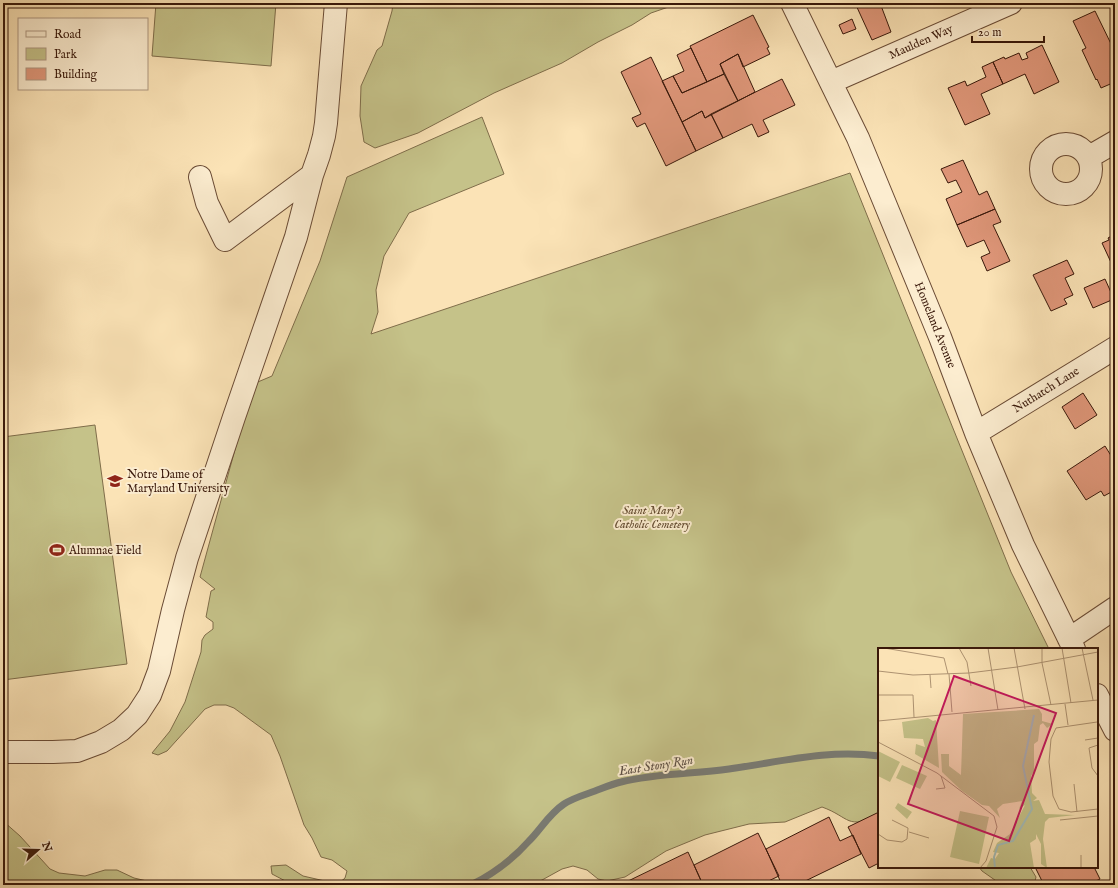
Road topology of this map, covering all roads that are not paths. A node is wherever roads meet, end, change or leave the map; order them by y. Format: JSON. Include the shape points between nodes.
{"nodes":[{"id":1,"x":336,"y":3,"type":"edge"},
{"id":2,"x":792,"y":3,"type":"edge"},
{"id":3,"x":1011,"y":3,"type":"edge"},
{"id":4,"x":831,"y":82,"type":"junction"},
{"id":5,"x":1115,"y":142,"type":"edge"},
{"id":6,"x":1089,"y":157,"type":"dead end"},
{"id":7,"x":312,"y":175,"type":"junction"},
{"id":8,"x":200,"y":177,"type":"dead end"},
{"id":9,"x":1115,"y":348,"type":"edge"},
{"id":10,"x":976,"y":433,"type":"junction"},
{"id":11,"x":1115,"y":608,"type":"edge"},
{"id":12,"x":1071,"y":644,"type":"edge"},
{"id":13,"x":1098,"y":697,"type":"edge"},
{"id":14,"x":1115,"y":730,"type":"edge"},
{"id":15,"x":3,"y":752,"type":"edge"}],
"edges":[{"from":1,"to":7,"type":"street","via":[[324,136]]},
{"from":2,"to":4,"type":"street","name":"Homeland Avenue"},
{"from":3,"to":4,"type":"street","name":"Maulden Way"},
{"from":4,"to":10,"type":"street","name":"Homeland Avenue","via":[[894,223]]},
{"from":5,"to":6,"type":"street"},
{"from":7,"to":8,"type":"street","via":[[225,240],[207,203]]},
{"from":7,"to":15,"type":"street","via":[[296,237],[187,558],[172,610],[159,671],[150,695],[137,715],[121,730],[101,742],[77,751]]},
{"from":9,"to":10,"type":"street","name":"Nuthatch Lane"},
{"from":10,"to":12,"type":"street","name":"Homeland Avenue","via":[[1023,546]]},
{"from":11,"to":12,"type":"street"},
{"from":13,"to":14,"type":"street"}]}
